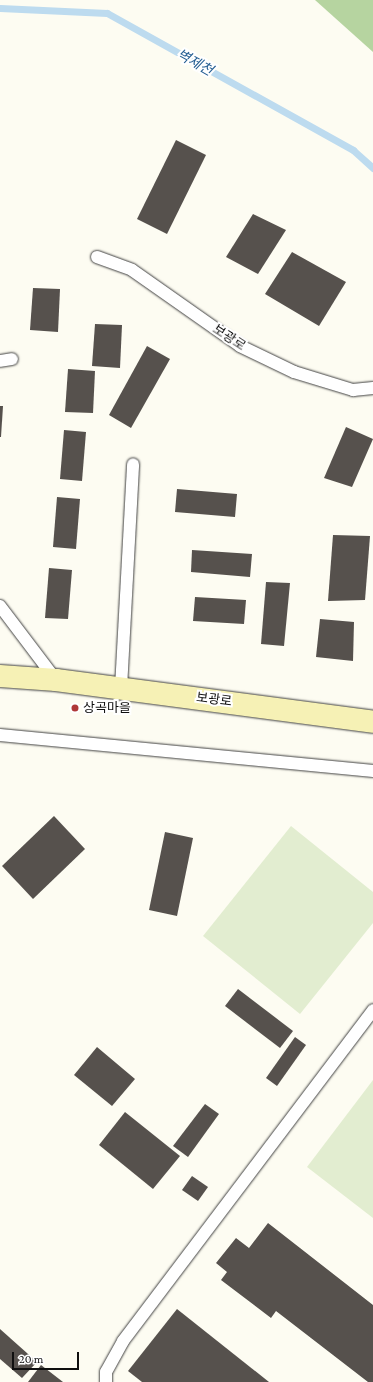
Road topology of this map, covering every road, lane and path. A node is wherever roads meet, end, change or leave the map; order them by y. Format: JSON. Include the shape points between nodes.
{"nodes":[{"id":1,"x":97,"y":257,"type":"dead end"},
{"id":2,"x":12,"y":359,"type":"dead end"},
{"id":3,"x":0,"y":361,"type":"edge"},
{"id":4,"x":373,"y":388,"type":"edge"},
{"id":5,"x":133,"y":464,"type":"dead end"},
{"id":6,"x":0,"y":606,"type":"edge"},
{"id":7,"x":0,"y":676,"type":"edge"},
{"id":8,"x":56,"y":680,"type":"junction"},
{"id":9,"x":121,"y":688,"type":"junction"},
{"id":10,"x":373,"y":722,"type":"edge"},
{"id":11,"x":0,"y":735,"type":"edge"},
{"id":12,"x":373,"y":771,"type":"edge"},
{"id":13,"x":373,"y":1010,"type":"edge"},
{"id":14,"x":106,"y":1382,"type":"edge"}],
"edges":[{"from":1,"to":4,"type":"lane","name":"보광로","via":[[132,270],[240,346],[280,366],[353,390]]},
{"from":2,"to":3,"type":"lane"},
{"from":5,"to":9,"type":"lane"},
{"from":6,"to":8,"type":"lane"},
{"from":7,"to":8,"type":"main road","name":"보광로"},
{"from":8,"to":9,"type":"main road","name":"보광로"},
{"from":9,"to":10,"type":"main road","name":"보광로"},
{"from":11,"to":12,"type":"lane"},
{"from":13,"to":14,"type":"lane","via":[[123,1341],[106,1372]]}]}
